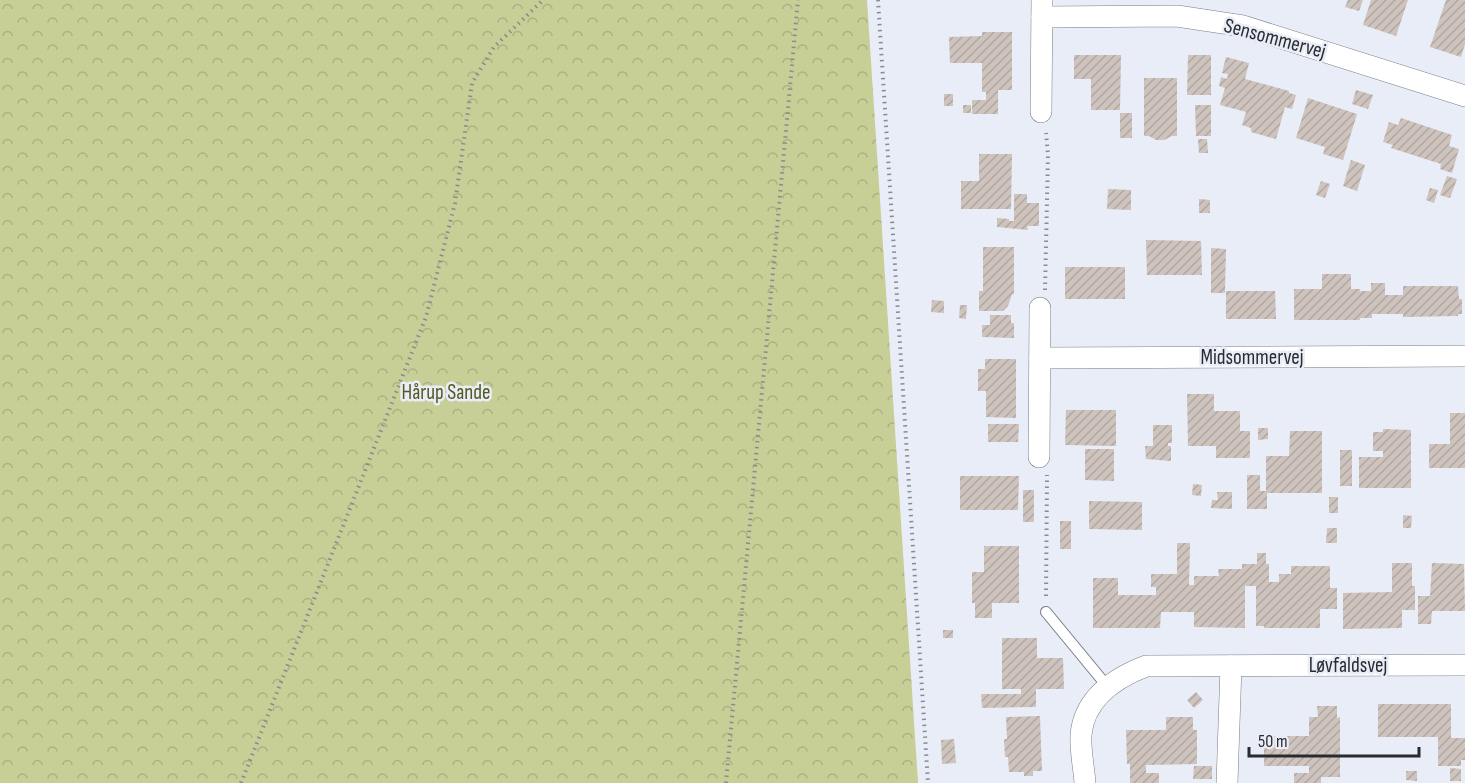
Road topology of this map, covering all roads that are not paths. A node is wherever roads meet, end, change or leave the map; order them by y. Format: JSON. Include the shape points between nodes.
{"nodes":[{"id":1,"x":1042,"y":8,"type":"edge"},
{"id":2,"x":1465,"y":96,"type":"edge"},
{"id":3,"x":1041,"y":112,"type":"road end"},
{"id":4,"x":1040,"y":308,"type":"road end"},
{"id":5,"x":1465,"y":356,"type":"edge"},
{"id":6,"x":1040,"y":358,"type":"junction"},
{"id":7,"x":1040,"y":457,"type":"road end"},
{"id":8,"x":1046,"y":612,"type":"road end"},
{"id":9,"x":1465,"y":665,"type":"edge"},
{"id":10,"x":1231,"y":666,"type":"junction"},
{"id":11,"x":1107,"y":686,"type":"junction"},
{"id":12,"x":1085,"y":783,"type":"edge"},
{"id":13,"x":1227,"y":783,"type":"edge"}],
"edges":[{"from":1,"to":2,"type":"street","name":"Sensommervej","via":[[1177,16],[1243,26]]},
{"from":1,"to":3,"type":"street","name":"Sensommervej"},
{"from":4,"to":6,"type":"street"},
{"from":5,"to":6,"type":"street","name":"Midsommervej"},
{"from":6,"to":7,"type":"street"},
{"from":8,"to":11,"type":"lane"},
{"from":9,"to":10,"type":"street","name":"Løvfaldsvej"},
{"from":10,"to":11,"type":"street","name":"Løvfaldsvej","via":[[1146,666]]},
{"from":10,"to":13,"type":"street"},
{"from":11,"to":12,"type":"street","name":"Løvfaldsvej","via":[[1095,699],[1081,735]]}]}
